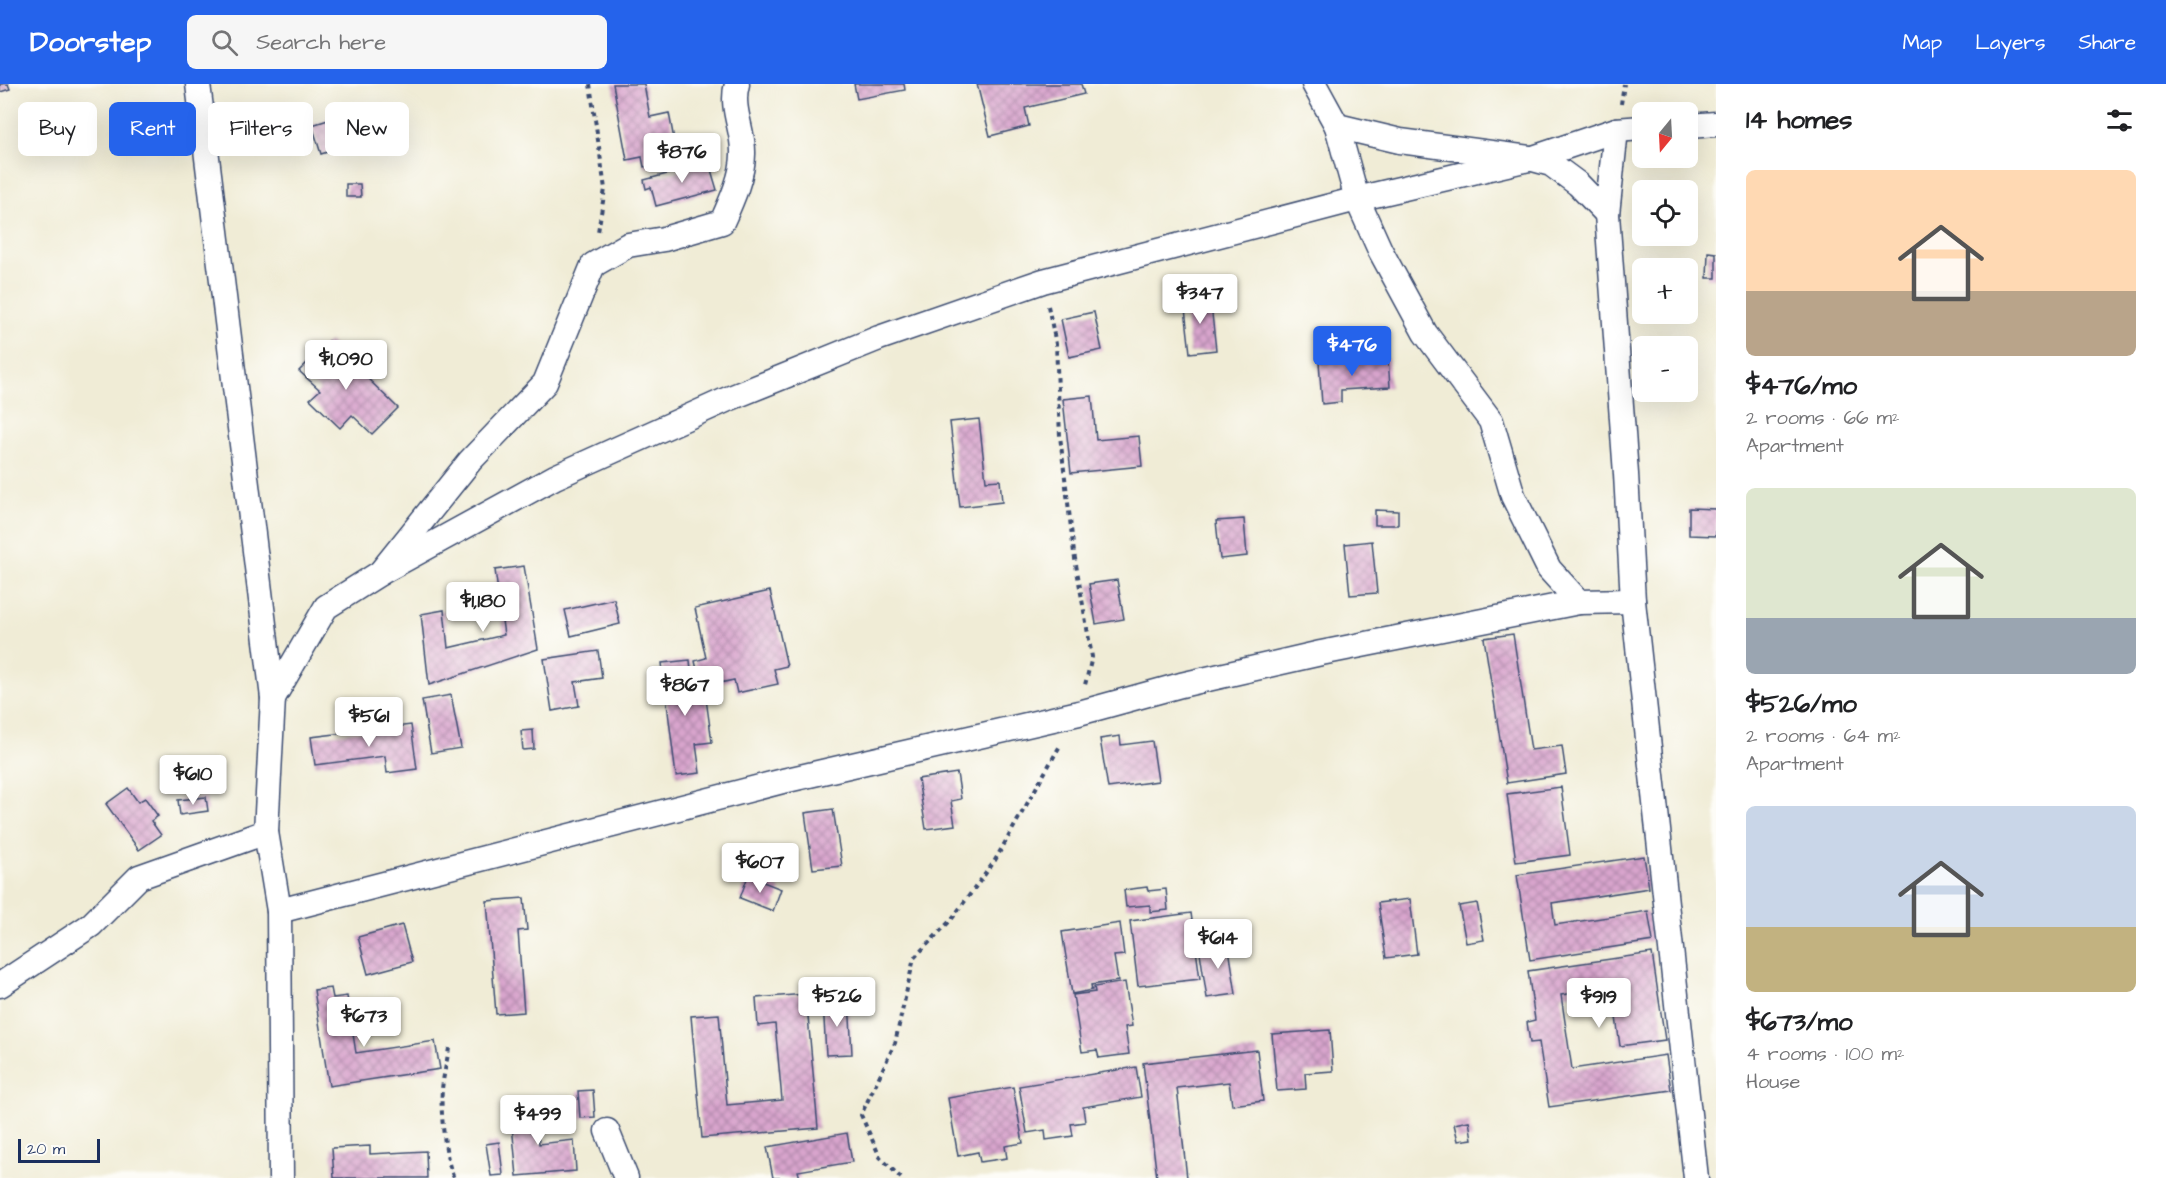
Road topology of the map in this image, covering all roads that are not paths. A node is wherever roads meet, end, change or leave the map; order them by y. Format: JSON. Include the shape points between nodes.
{"nodes":[{"id":1,"x":198,"y":84,"type":"edge"},
{"id":2,"x":737,"y":84,"type":"edge"},
{"id":3,"x":1314,"y":84,"type":"edge"},
{"id":4,"x":1716,"y":124,"type":"edge"},
{"id":5,"x":1698,"y":125,"type":"edge"},
{"id":6,"x":1337,"y":126,"type":"junction"},
{"id":7,"x":1632,"y":129,"type":"edge"},
{"id":8,"x":1617,"y":130,"type":"junction"},
{"id":9,"x":1529,"y":158,"type":"junction"},
{"id":10,"x":1357,"y":199,"type":"junction"},
{"id":11,"x":1607,"y":214,"type":"junction"},
{"id":12,"x":380,"y":573,"type":"junction"},
{"id":13,"x":1579,"y":602,"type":"junction"},
{"id":14,"x":1632,"y":602,"type":"junction"},
{"id":15,"x":273,"y":698,"type":"junction"},
{"id":16,"x":266,"y":832,"type":"junction"},
{"id":17,"x":279,"y":911,"type":"junction"},
{"id":18,"x":0,"y":985,"type":"edge"},
{"id":19,"x":607,"y":1131,"type":"dead end"},
{"id":20,"x":281,"y":1178,"type":"edge"},
{"id":21,"x":626,"y":1178,"type":"edge"},
{"id":22,"x":1696,"y":1178,"type":"edge"}],
"edges":[{"from":1,"to":15,"type":"street"},
{"from":2,"to":12,"type":"street","via":[[734,97],[744,155],[722,222],[628,245],[592,265],[545,383],[470,461]]},
{"from":3,"to":6,"type":"street"},
{"from":4,"to":5,"type":"street"},
{"from":6,"to":9,"type":"street","via":[[1400,141]]},
{"from":6,"to":10,"type":"street"},
{"from":7,"to":8,"type":"street"},
{"from":8,"to":9,"type":"street"},
{"from":8,"to":11,"type":"street"},
{"from":9,"to":10,"type":"street"},
{"from":9,"to":11,"type":"street","via":[[1551,164],[1578,184]]},
{"from":10,"to":12,"type":"street","via":[[1043,281],[879,338],[728,399],[555,477]]},
{"from":10,"to":13,"type":"street","via":[[1425,333],[1491,421],[1513,496],[1550,569]]},
{"from":11,"to":14,"type":"street"},
{"from":12,"to":15,"type":"street","via":[[326,607]]},
{"from":13,"to":14,"type":"street"},
{"from":13,"to":17,"type":"street","via":[[1181,685],[1079,713],[783,781]]},
{"from":14,"to":22,"type":"street"},
{"from":15,"to":16,"type":"street"},
{"from":16,"to":17,"type":"street"},
{"from":16,"to":18,"type":"street","via":[[139,878],[91,925]]},
{"from":17,"to":20,"type":"street"},
{"from":19,"to":21,"type":"street"}]}
